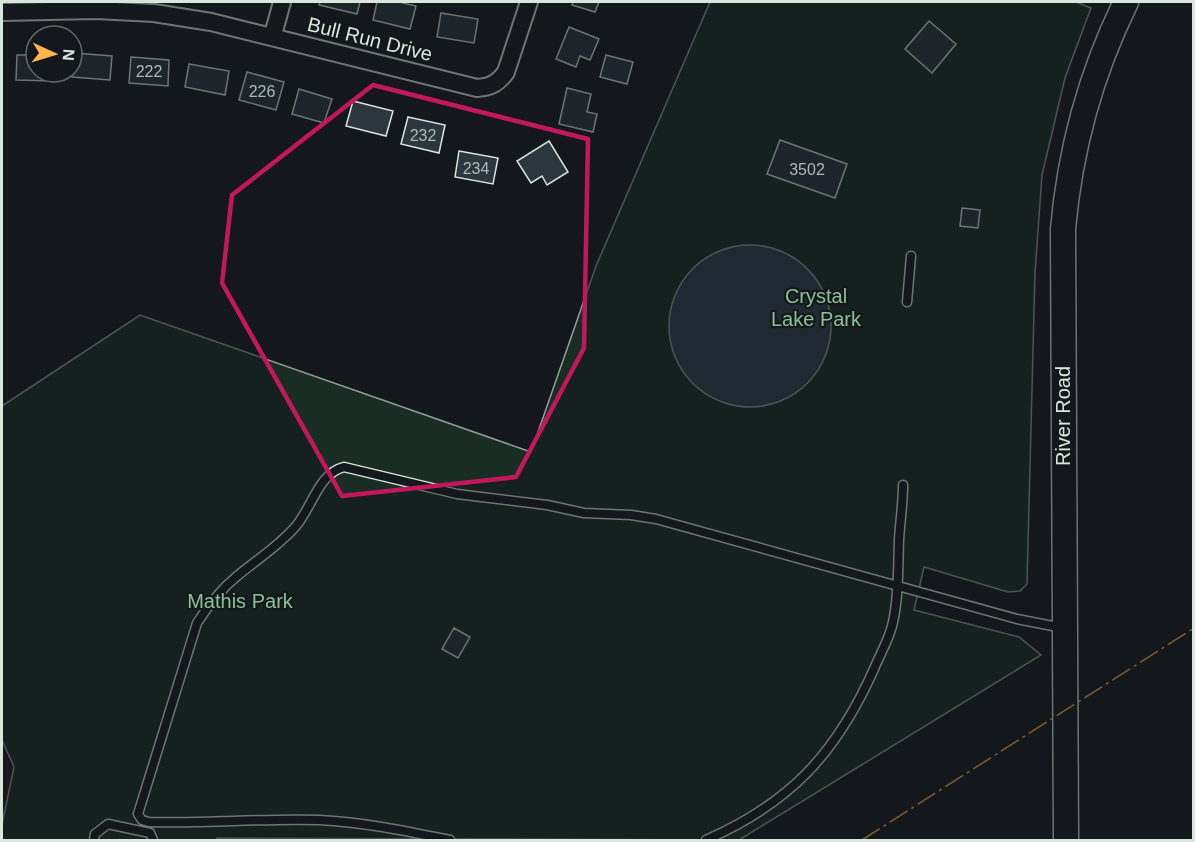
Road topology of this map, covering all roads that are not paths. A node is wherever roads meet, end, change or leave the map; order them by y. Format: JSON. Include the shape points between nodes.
{"nodes":[{"id":1,"x":282,"y":2,"type":"edge"},
{"id":2,"x":529,"y":2,"type":"edge"},
{"id":3,"x":1126,"y":2,"type":"edge"},
{"id":4,"x":2,"y":12,"type":"edge"},
{"id":5,"x":273,"y":35,"type":"junction"},
{"id":6,"x":911,"y":256,"type":"dead end"},
{"id":7,"x":907,"y":302,"type":"dead end"},
{"id":8,"x":903,"y":485,"type":"dead end"},
{"id":9,"x":898,"y":586,"type":"junction"},
{"id":10,"x":1063,"y":628,"type":"junction"},
{"id":11,"x":142,"y":820,"type":"junction"},
{"id":12,"x":140,"y":829,"type":"junction"},
{"id":13,"x":94,"y":840,"type":"edge"},
{"id":14,"x":153,"y":840,"type":"edge"},
{"id":15,"x":450,"y":840,"type":"edge"},
{"id":16,"x":706,"y":840,"type":"edge"},
{"id":17,"x":1066,"y":840,"type":"edge"}],
"edges":[{"from":1,"to":5,"type":"street"},
{"from":2,"to":5,"type":"street","name":"Bull Run Drive","via":[[506,72],[489,87],[477,88]]},
{"from":3,"to":10,"type":"street","name":"River Road","via":[[1091,88],[1066,195],[1062,252]]},
{"from":4,"to":5,"type":"street","name":"Bull Run Drive","via":[[154,13]]},
{"from":6,"to":7,"type":"lane"},
{"from":8,"to":9,"type":"lane"},
{"from":9,"to":10,"type":"lane"},
{"from":9,"to":11,"type":"lane","via":[[656,519],[584,513],[457,494],[344,467],[334,469],[296,526],[234,579],[197,623],[139,808]]},
{"from":9,"to":16,"type":"lane","via":[[893,624],[866,685],[849,717],[813,766],[792,790],[770,806]]},
{"from":10,"to":17,"type":"street","name":"River Road"},
{"from":11,"to":12,"type":"lane"},
{"from":11,"to":15,"type":"lane","via":[[195,824],[316,820]]},
{"from":12,"to":13,"type":"lane","via":[[108,824],[95,834]]},
{"from":12,"to":14,"type":"lane","via":[[150,833]]}]}
